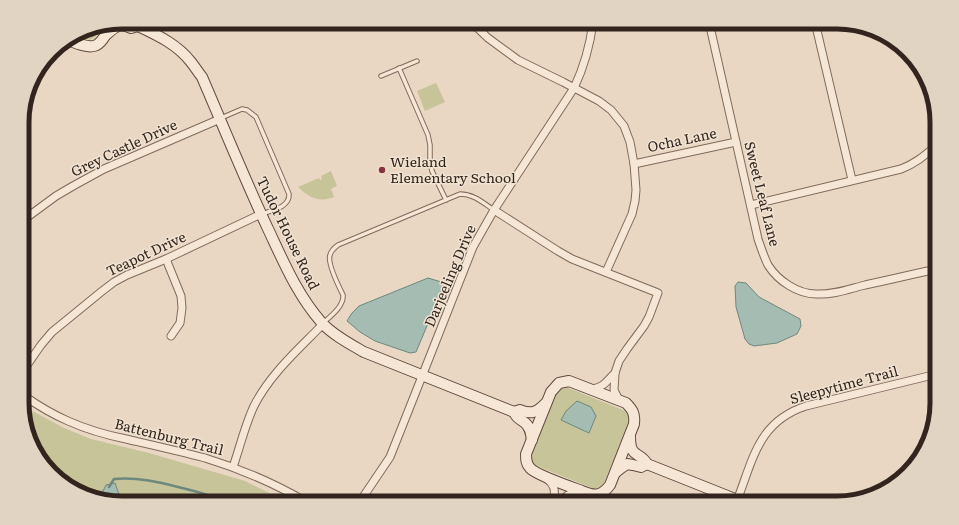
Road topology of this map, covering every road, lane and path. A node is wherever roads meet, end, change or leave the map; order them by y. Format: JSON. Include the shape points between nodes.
{"nodes":[{"id":1,"x":146,"y":29,"type":"edge"},
{"id":2,"x":478,"y":29,"type":"edge"},
{"id":3,"x":592,"y":29,"type":"edge"},
{"id":4,"x":711,"y":29,"type":"edge"},
{"id":5,"x":817,"y":29,"type":"edge"},
{"id":6,"x":108,"y":30,"type":"edge"},
{"id":7,"x":111,"y":30,"type":"edge"},
{"id":8,"x":106,"y":35,"type":"junction"},
{"id":9,"x":75,"y":43,"type":"edge"},
{"id":10,"x":417,"y":61,"type":"dead end"},
{"id":11,"x":399,"y":68,"type":"junction"},
{"id":12,"x":380,"y":76,"type":"dead end"},
{"id":13,"x":574,"y":88,"type":"junction"},
{"id":14,"x":220,"y":119,"type":"junction"},
{"id":15,"x":736,"y":142,"type":"junction"},
{"id":16,"x":930,"y":151,"type":"edge"},
{"id":17,"x":634,"y":164,"type":"junction"},
{"id":18,"x":852,"y":180,"type":"junction"},
{"id":19,"x":446,"y":200,"type":"junction"},
{"id":20,"x":751,"y":205,"type":"junction"},
{"id":21,"x":494,"y":210,"type":"junction"},
{"id":22,"x":261,"y":214,"type":"junction"},
{"id":23,"x":29,"y":216,"type":"edge"},
{"id":24,"x":166,"y":259,"type":"junction"},
{"id":25,"x":930,"y":271,"type":"edge"},
{"id":26,"x":606,"y":272,"type":"junction"},
{"id":27,"x":323,"y":324,"type":"junction"},
{"id":28,"x":171,"y":336,"type":"dead end"},
{"id":29,"x":29,"y":362,"type":"edge"},
{"id":30,"x":615,"y":373,"type":"junction"},
{"id":31,"x":423,"y":376,"type":"junction"},
{"id":32,"x":930,"y":376,"type":"edge"},
{"id":33,"x":591,"y":390,"type":"junction"},
{"id":34,"x":29,"y":399,"type":"edge"},
{"id":35,"x":619,"y":400,"type":"junction"},
{"id":36,"x":547,"y":402,"type":"junction"},
{"id":37,"x":514,"y":412,"type":"junction"},
{"id":38,"x":630,"y":436,"type":"junction"},
{"id":39,"x":532,"y":440,"type":"junction"},
{"id":40,"x":647,"y":464,"type":"junction"},
{"id":41,"x":233,"y":467,"type":"junction"},
{"id":42,"x":615,"y":473,"type":"junction"},
{"id":43,"x":544,"y":476,"type":"junction"},
{"id":44,"x":582,"y":491,"type":"junction"},
{"id":45,"x":297,"y":496,"type":"edge"},
{"id":46,"x":364,"y":496,"type":"edge"},
{"id":47,"x":554,"y":496,"type":"edge"},
{"id":48,"x":566,"y":496,"type":"edge"},
{"id":49,"x":724,"y":496,"type":"edge"},
{"id":50,"x":741,"y":496,"type":"edge"}],
"edges":[{"from":1,"to":14,"type":"street","name":"Tudor House Road","via":[[169,42],[191,62],[202,77]]},
{"from":2,"to":13,"type":"street","via":[[518,60]]},
{"from":3,"to":13,"type":"street","name":"Darjeeling Drive","via":[[588,54]]},
{"from":4,"to":15,"type":"street","name":"Sweet Leaf Lane"},
{"from":5,"to":18,"type":"street"},
{"from":6,"to":8,"type":"street"},
{"from":7,"to":8,"type":"street","name":"Tudor House Road"},
{"from":8,"to":9,"type":"street","name":"Tudor House Road","via":[[100,43],[89,47]]},
{"from":10,"to":11,"type":"lane"},
{"from":11,"to":12,"type":"lane"},
{"from":11,"to":19,"type":"lane","via":[[428,135],[432,171]]},
{"from":13,"to":17,"type":"street","via":[[611,110],[624,126]]},
{"from":13,"to":21,"type":"street","name":"Darjeeling Drive"},
{"from":14,"to":22,"type":"street","name":"Tudor House Road"},
{"from":14,"to":22,"type":"lane","via":[[242,109],[256,117],[289,194],[287,203]]},
{"from":14,"to":23,"type":"street","name":"Grey Castle Drive","via":[[104,169],[56,196]]},
{"from":15,"to":17,"type":"street","name":"Ocha Lane"},
{"from":15,"to":20,"type":"street","name":"Sweet Leaf Lane"},
{"from":16,"to":18,"type":"street","via":[[912,165]]},
{"from":17,"to":26,"type":"street","via":[[636,190],[632,214]]},
{"from":18,"to":20,"type":"street"},
{"from":19,"to":21,"type":"lane","via":[[460,194],[469,195]]},
{"from":19,"to":27,"type":"lane","via":[[333,249],[329,261],[343,298],[342,303]]},
{"from":20,"to":25,"type":"street","name":"Sweet Leaf Lane","via":[[758,239],[769,266],[776,275],[794,288],[827,294]]},
{"from":21,"to":26,"type":"street","via":[[572,259]]},
{"from":21,"to":31,"type":"street","name":"Darjeeling Drive","via":[[473,247]]},
{"from":22,"to":24,"type":"street","name":"Teapot Drive"},
{"from":22,"to":27,"type":"street","name":"Tudor House Road","via":[[296,287]]},
{"from":24,"to":28,"type":"street","via":[[182,296],[180,324]]},
{"from":24,"to":29,"type":"street","name":"Teapot Drive","via":[[114,282],[52,332]]},
{"from":26,"to":30,"type":"street","via":[[658,293],[649,317],[619,361]]},
{"from":27,"to":31,"type":"street","name":"Tudor House Road","via":[[364,352]]},
{"from":27,"to":41,"type":"street","via":[[264,389],[254,407]]},
{"from":30,"to":33,"type":"street","via":[[607,383]]},
{"from":30,"to":35,"type":"street","via":[[614,390]]},
{"from":31,"to":37,"type":"street","name":"Tudor House Road"},
{"from":31,"to":46,"type":"street","name":"Darjeeling Drive","via":[[390,457]]},
{"from":32,"to":50,"type":"street","name":"Sleepytime Trail","via":[[790,412],[775,422],[761,440]]},
{"from":33,"to":35,"type":"street","name":"Tudor House Road"},
{"from":33,"to":36,"type":"street","name":"Tudor House Road","via":[[569,381],[558,383]]},
{"from":34,"to":41,"type":"street","name":"Battenburg Trail","via":[[49,412],[89,430]]},
{"from":35,"to":38,"type":"street","name":"Tudor House Road","via":[[630,407],[635,417]]},
{"from":36,"to":37,"type":"street","name":"Tudor House Road","via":[[534,412]]},
{"from":36,"to":39,"type":"street","name":"Tudor House Road"},
{"from":37,"to":39,"type":"street","name":"Tudor House Road","via":[[517,418],[527,425]]},
{"from":38,"to":40,"type":"street","via":[[632,451]]},
{"from":38,"to":42,"type":"street","name":"Tudor House Road"},
{"from":39,"to":43,"type":"street","name":"Tudor House Road","via":[[526,454],[527,464],[533,471]]},
{"from":40,"to":42,"type":"street","via":[[641,467],[627,464]]},
{"from":40,"to":49,"type":"street"},
{"from":41,"to":45,"type":"street","name":"Battenburg Trail"},
{"from":42,"to":44,"type":"street","name":"Tudor House Road","via":[[610,485],[600,494]]},
{"from":43,"to":44,"type":"street","name":"Tudor House Road"},
{"from":43,"to":47,"type":"street","via":[[555,488]]},
{"from":44,"to":48,"type":"street"}]}
